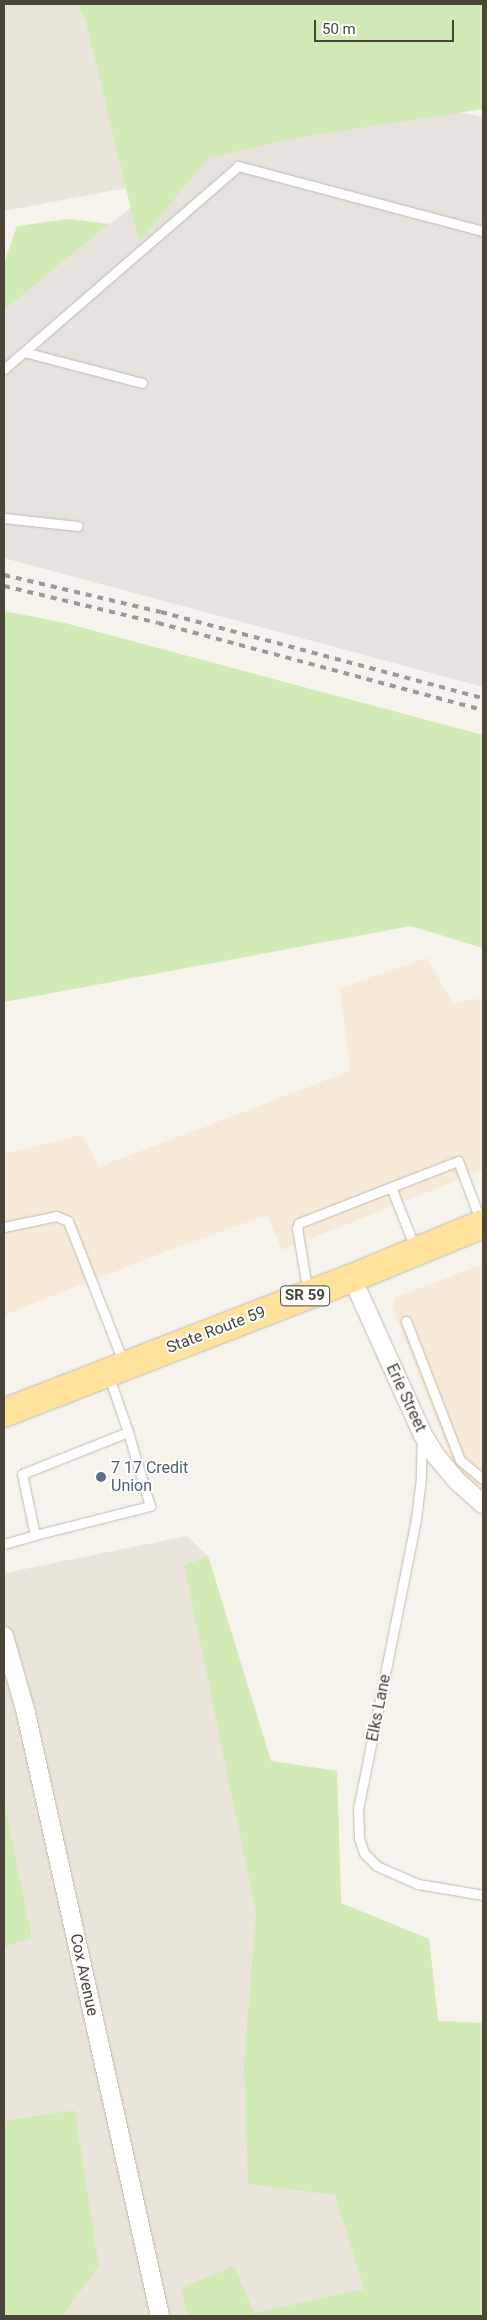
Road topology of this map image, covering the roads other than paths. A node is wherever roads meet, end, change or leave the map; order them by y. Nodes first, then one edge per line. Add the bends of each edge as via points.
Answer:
1 (483, 231) edge
2 (24, 352) junction
3 (4, 369) edge
4 (142, 384) dead end
5 (4, 518) edge
6 (78, 526) dead end
7 (391, 1187) junction
8 (483, 1224) edge
9 (4, 1228) edge
10 (416, 1251) junction
11 (352, 1278) junction
12 (308, 1295) junction
13 (406, 1321) dead end
14 (116, 1368) junction
15 (4, 1413) edge
16 (128, 1432) junction
17 (422, 1435) junction
18 (483, 1480) edge
19 (483, 1504) edge
20 (35, 1535) junction
21 (4, 1544) edge
22 (4, 1636) edge
23 (483, 1895) edge
24 (160, 2316) edge

1 - 2 lane via 238,166
2 - 3 lane
2 - 4 lane
5 - 6 lane
7 - 8 lane via 458,1161
7 - 10 lane
7 - 12 lane via 299,1223 297,1228
8 - 10 main road, State Route 59 / SR 59
9 - 14 lane via 56,1216 68,1221
10 - 11 main road, State Route 59 / SR 59
11 - 12 main road, State Route 59 / SR 59
11 - 17 street, Erie Street
12 - 14 main road, State Route 59 / SR 59
13 - 18 lane via 460,1460
14 - 15 main road, State Route 59 / SR 59
14 - 16 lane
16 - 20 lane via 22,1474
16 - 20 lane via 150,1506
17 - 19 street, Erie Street via 456,1480
17 - 23 lane, Elks Lane via 416,1519 358,1808 359,1838 364,1853 377,1866 418,1884
20 - 21 lane
22 - 24 street, Cox Avenue via 25,1709

